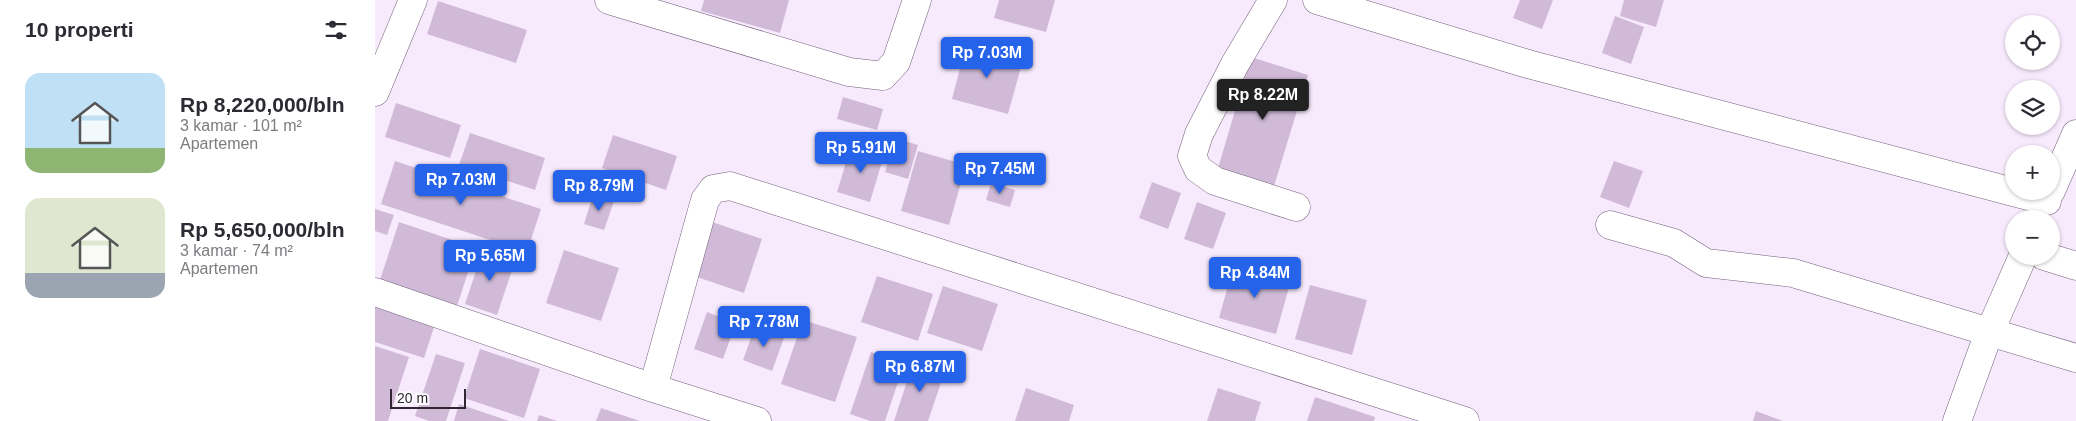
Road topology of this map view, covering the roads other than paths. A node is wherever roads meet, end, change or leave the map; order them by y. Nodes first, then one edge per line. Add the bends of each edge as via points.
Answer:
1 (413, 0) edge
2 (609, 0) edge
3 (917, 0) edge
4 (1273, 0) edge
5 (1317, 0) edge
6 (377, 79) edge
7 (2076, 134) edge
8 (2060, 170) edge
9 (2005, 189) edge
10 (1296, 207) dead end
11 (1610, 225) dead end
12 (2060, 261) edge
13 (2019, 265) edge
14 (2076, 266) edge
15 (375, 292) edge
16 (1989, 333) junction
17 (2076, 358) edge
18 (653, 388) junction
19 (757, 421) edge
20 (1465, 421) edge
21 (1957, 421) edge

1 - 6 main road
2 - 3 main road via 849,72 883,76 896,62
4 - 10 main road via 1235,64 1199,134 1192,156 1198,170 1215,182
5 - 9 main road via 1528,64
7 - 8 main road
11 - 16 main road via 1674,244 1706,262 1793,273
12 - 14 main road
13 - 16 main road
15 - 18 main road
16 - 17 main road
16 - 21 main road
18 - 19 main road
18 - 20 main road via 705,200 713,189 730,186

